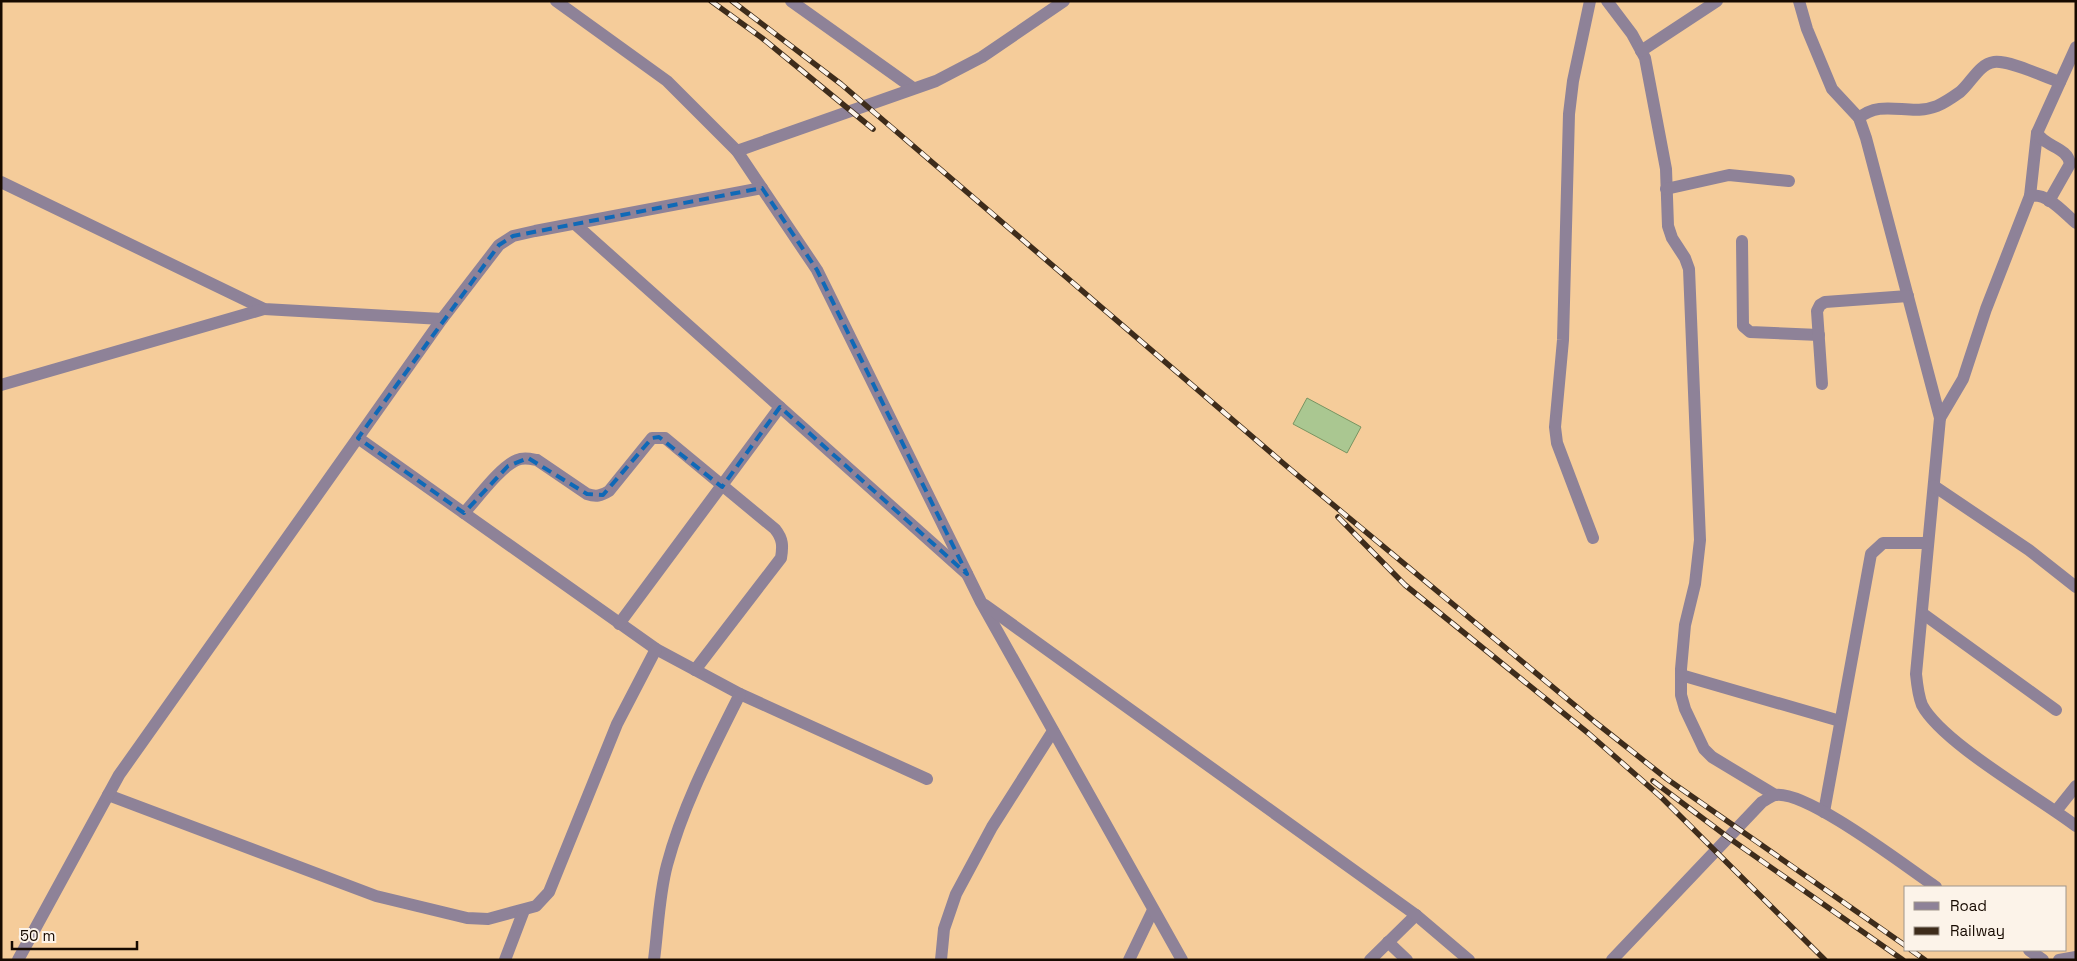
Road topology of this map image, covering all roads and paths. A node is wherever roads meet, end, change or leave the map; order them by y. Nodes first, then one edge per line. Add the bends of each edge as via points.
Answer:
1 (556, 1) edge
2 (790, 1) edge
3 (1064, 1) edge
4 (1590, 1) edge
5 (1607, 1) edge
6 (1717, 1) edge
7 (1799, 1) edge
8 (2076, 47) edge
9 (1641, 51) junction
10 (2060, 82) junction
11 (913, 88) junction
12 (1859, 118) junction
13 (2037, 133) junction
14 (737, 151) junction
15 (1789, 181) dead end
16 (1, 182) edge
17 (762, 188) junction
18 (1666, 189) junction
19 (2030, 196) junction
20 (2049, 201) junction
21 (2076, 223) edge
22 (575, 224) junction
23 (1742, 241) dead end
24 (1908, 296) junction
25 (264, 309) junction
26 (442, 318) junction
27 (1819, 334) junction
28 (1822, 384) dead end
29 (1, 385) edge
30 (780, 407) junction
31 (1940, 418) junction
32 (358, 438) junction
33 (1934, 486) junction
34 (722, 487) junction
35 (464, 513) junction
36 (1594, 538) dead end
37 (1928, 543) junction
38 (967, 574) junction
39 (2076, 587) edge
40 (981, 602) junction
41 (1922, 613) junction
42 (619, 624) junction
43 (656, 649) junction
44 (695, 670) junction
45 (1681, 675) junction
46 (740, 694) junction
47 (2056, 710) dead end
48 (1840, 721) junction
49 (1053, 731) junction
50 (927, 779) dead end
51 (2076, 786) edge
52 (108, 795) junction
53 (1775, 795) junction
54 (2056, 811) junction
55 (1824, 812) junction
56 (2076, 826) edge
57 (1935, 886) edge
58 (524, 910) junction
59 (1154, 910) junction
60 (1416, 915) junction
61 (1388, 942) junction
62 (2030, 951) edge
63 (2076, 957) edge
64 (18, 960) edge
65 (505, 960) edge
66 (654, 960) edge
67 (941, 960) edge
68 (1129, 960) edge
69 (1182, 960) edge
70 (1370, 960) edge
71 (1408, 960) edge
72 (1469, 960) edge
73 (1612, 960) edge
74 (2043, 960) edge
75 (2059, 960) edge

1 - 14 street via 666,81
2 - 11 street
3 - 11 street via 982,57 936,81
4 - 36 street via 1569,114 1563,340 1555,427 1557,443
5 - 9 street
6 - 9 street
7 - 12 street via 1806,29 1832,89
8 - 10 street
9 - 18 street via 1649,75 1665,160
10 - 12 street via 1992,62 1960,92 1938,106 1926,109 1884,107 1868,110
10 - 13 street
11 - 14 street
12 - 24 street
13 - 19 street
13 - 20 street via 2042,141 2069,158 2070,164
14 - 17 street
15 - 18 street via 1729,175
16 - 25 street
17 - 22 street
17 - 38 street via 817,270
18 - 45 street via 1668,226 1689,269 1696,402 1700,540
19 - 20 street
19 - 31 street via 1963,379
20 - 21 street
22 - 26 street via 513,236 499,245
22 - 30 street
23 - 27 street via 1742,326 1750,332
24 - 27 street via 1825,302 1817,310
24 - 31 street
25 - 26 street
25 - 29 street
26 - 32 street
27 - 28 street
30 - 34 street
30 - 38 street
31 - 33 street
32 - 35 street
32 - 52 street
33 - 37 street
33 - 39 street via 2030,550
34 - 35 street via 665,438 659,437 652,438 603,495 587,494 537,460 528,458 508,466
34 - 42 street
34 - 44 street via 775,529 783,547 781,558
35 - 42 street
37 - 41 street
37 - 48 street via 1883,543 1872,554
38 - 40 street
40 - 49 street
40 - 60 street
41 - 47 street
41 - 54 street via 1916,674 1922,704 1931,718 1964,748
42 - 43 street
43 - 44 street
43 - 58 street via 617,724 549,892 536,906
44 - 46 street
45 - 48 street
45 - 53 street via 1685,709 1704,749
46 - 50 street
46 - 66 street via 681,818 666,867
48 - 55 street
49 - 59 street
49 - 67 street via 992,827 956,894 944,929
51 - 54 street
52 - 58 street via 385,898 467,918 488,919
52 - 64 street
53 - 55 street via 1796,798
53 - 73 street via 1762,802
54 - 56 street
55 - 57 street
58 - 65 street
59 - 68 street
59 - 69 street
60 - 61 street
60 - 72 street
61 - 70 street
61 - 71 street
62 - 74 street
63 - 75 street

